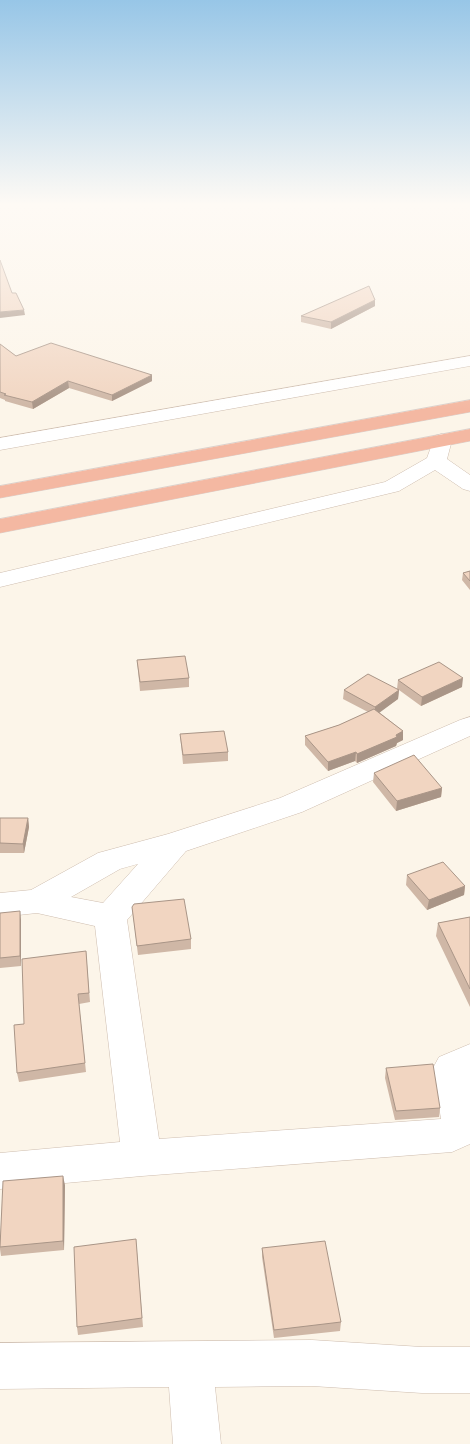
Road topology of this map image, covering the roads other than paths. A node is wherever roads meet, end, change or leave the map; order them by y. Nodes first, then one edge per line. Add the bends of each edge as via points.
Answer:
1 (470, 361) edge
2 (470, 406) edge
3 (470, 435) edge
4 (0, 444) edge
5 (439, 450) junction
6 (470, 484) edge
7 (0, 492) edge
8 (0, 526) edge
9 (0, 580) edge
10 (470, 726) edge
11 (175, 843) junction
12 (37, 902) junction
13 (0, 905) edge
14 (110, 918) junction
15 (470, 1059) edge
16 (142, 1158) junction
17 (0, 1171) edge
18 (190, 1364) junction
19 (0, 1366) edge
20 (470, 1370) edge
21 (197, 1444) edge

1 - 4 street
2 - 7 highway
3 - 5 highway
5 - 6 street
5 - 8 highway
5 - 9 street via 392,486
10 - 11 street via 291,805
11 - 12 street via 109,861
11 - 14 street
12 - 13 street
12 - 14 street
14 - 16 street
15 - 16 street via 452,1068 462,1128 452,1135
16 - 17 street
18 - 19 street
18 - 20 street via 312,1363
18 - 21 street

